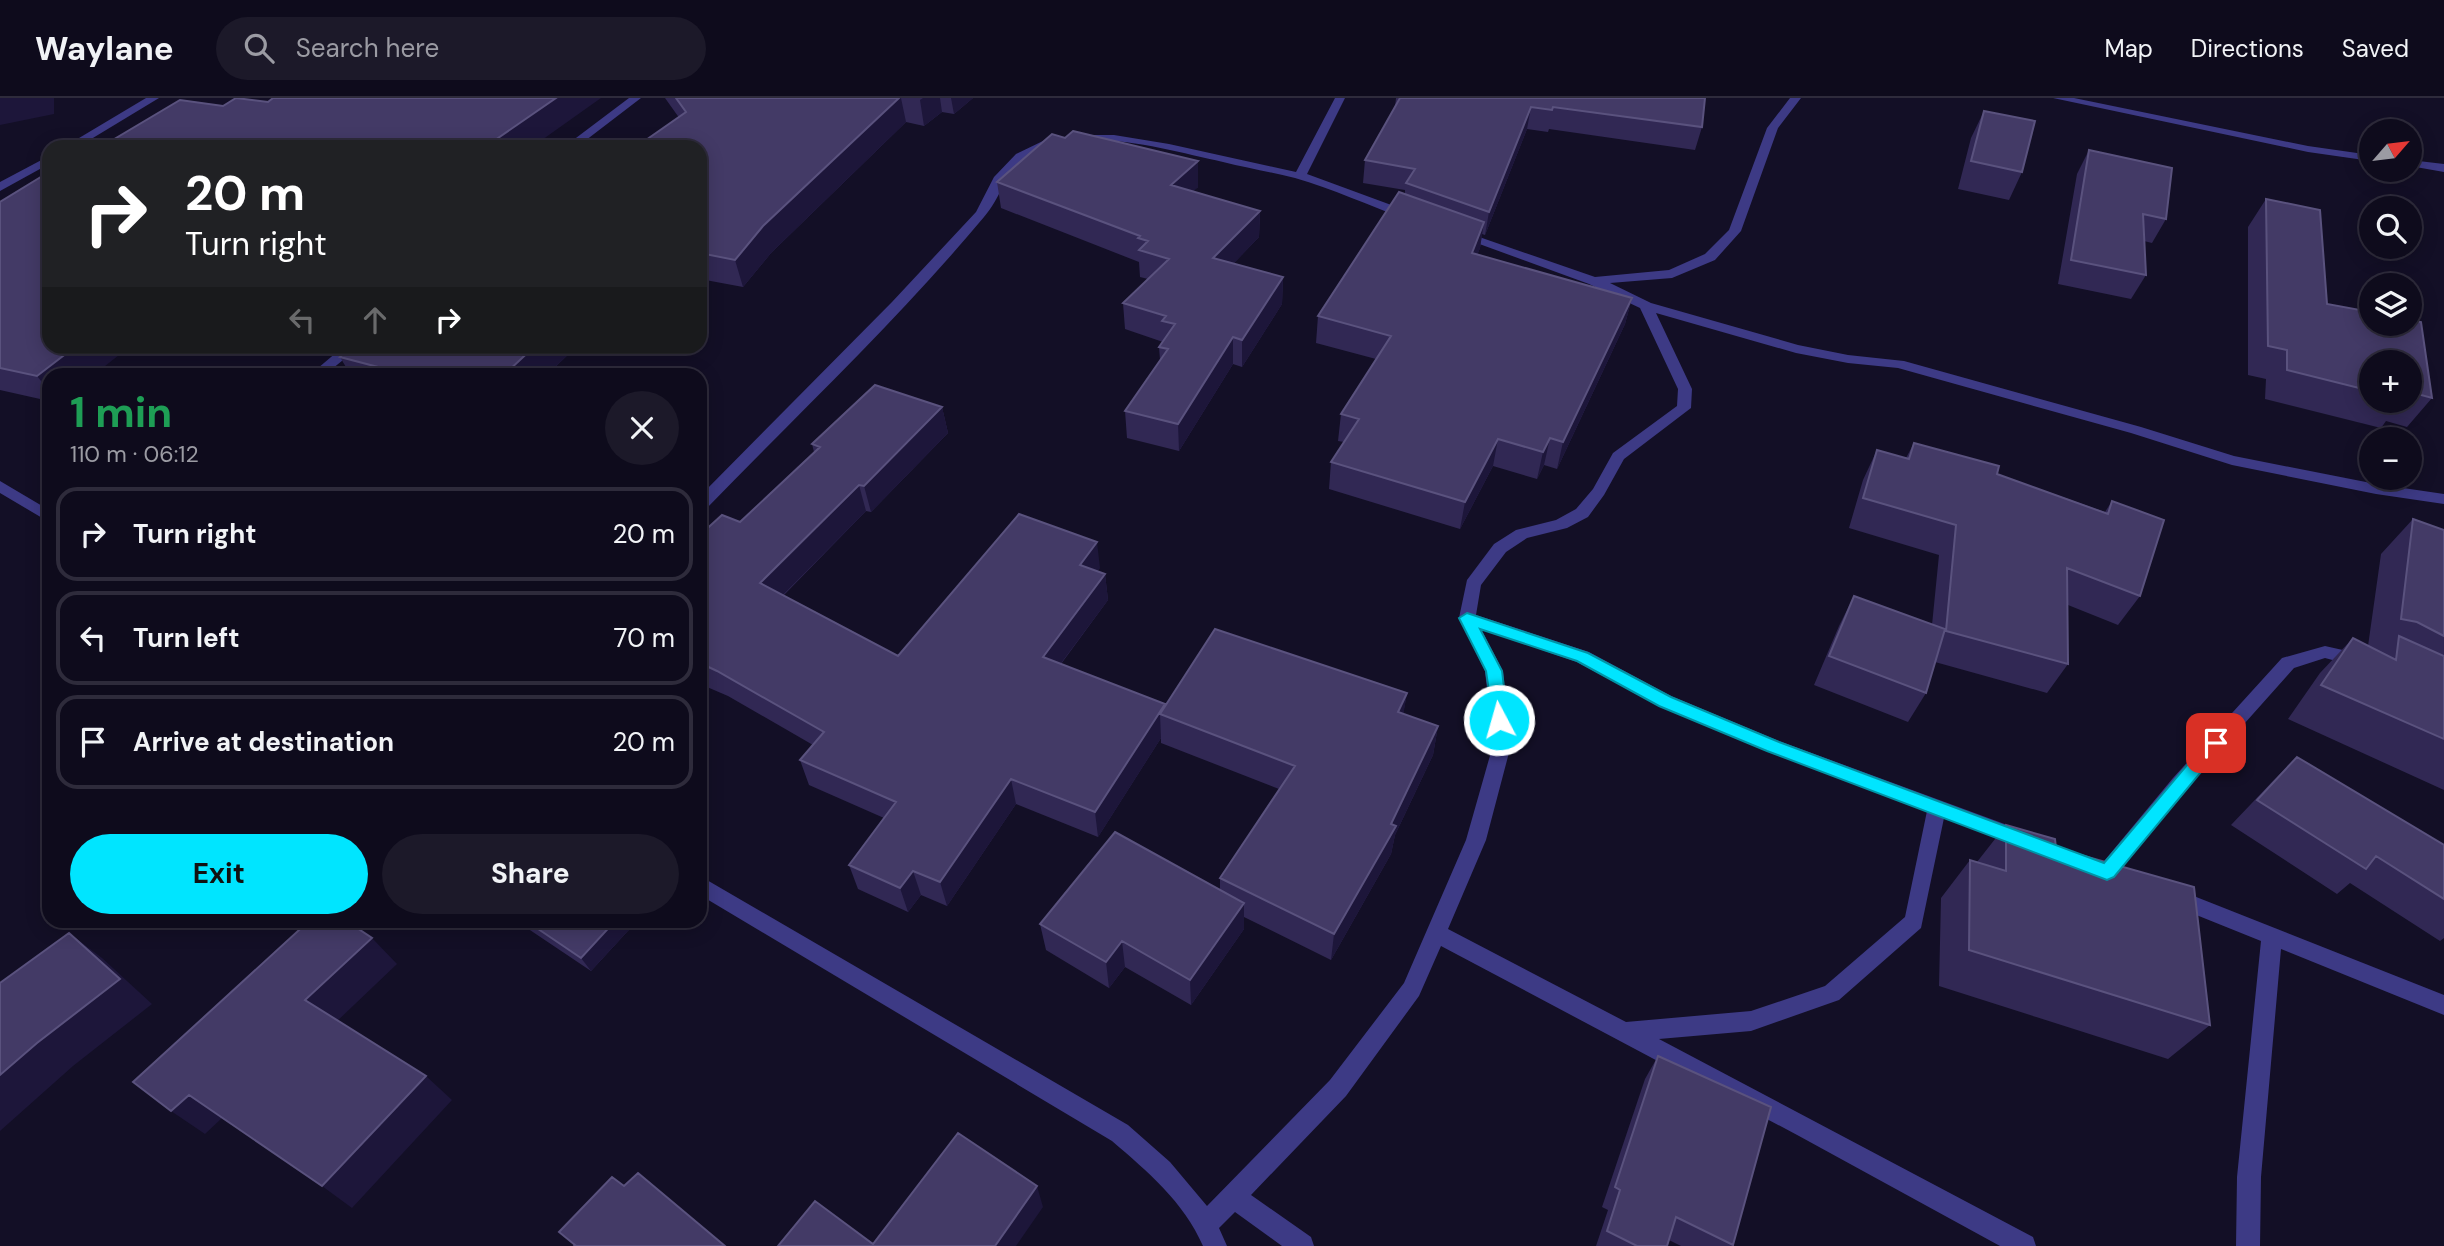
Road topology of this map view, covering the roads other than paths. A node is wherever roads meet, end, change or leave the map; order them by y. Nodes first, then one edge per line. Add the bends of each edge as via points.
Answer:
1 (154, 98) edge
2 (636, 98) edge
3 (1340, 98) edge
4 (1796, 98) edge
5 (2058, 98) edge
6 (82, 140) edge
7 (579, 140) edge
8 (2359, 156) edge
9 (42, 163) edge
10 (2422, 165) edge
11 (2444, 168) edge
12 (1300, 176) junction
13 (0, 187) edge
14 (1594, 281) junction
15 (1646, 306) junction
16 (343, 354) edge
17 (326, 368) edge
18 (0, 486) edge
19 (707, 498) edge
20 (2444, 499) edge
21 (42, 513) edge
22 (1467, 618) junction
23 (2375, 664) edge
24 (1937, 807) junction
25 (2043, 848) edge
26 (2129, 880) edge
27 (707, 889) edge
28 (2162, 893) edge
29 (1435, 933) junction
30 (2272, 936) junction
31 (2444, 1005) edge
32 (1625, 1032) junction
33 (1233, 1196) junction
34 (1207, 1223) junction
35 (1215, 1246) edge
36 (1301, 1246) edge
37 (2024, 1246) edge
38 (2248, 1246) edge

1 - 6 street
2 - 7 street
3 - 12 street
4 - 14 street via 1773,128 1735,231 1710,257 1672,274
5 - 8 street
9 - 13 street
10 - 11 street
12 - 14 street
12 - 19 street via 1114,138 1042,144 1020,156 998,180 981,213 897,305
14 - 15 street
15 - 20 street via 1796,349 1899,364 2232,460
15 - 22 street via 1685,389 1684,408 1618,456 1582,513 1522,534 1500,548 1472,584
16 - 17 street
18 - 21 street
22 - 24 street via 1583,657 1677,706
22 - 29 street via 1494,671 1502,745 1476,840
23 - 26 street via 2325,652 2288,663 2101,870
24 - 25 street
24 - 32 street via 1914,922 1832,993 1751,1021
27 - 34 street via 1120,1133 1165,1172
28 - 30 street
29 - 32 street
29 - 33 street via 1412,989 1338,1088
30 - 31 street
30 - 38 street via 2249,1177
32 - 37 street
33 - 34 street
33 - 36 street
34 - 35 street

